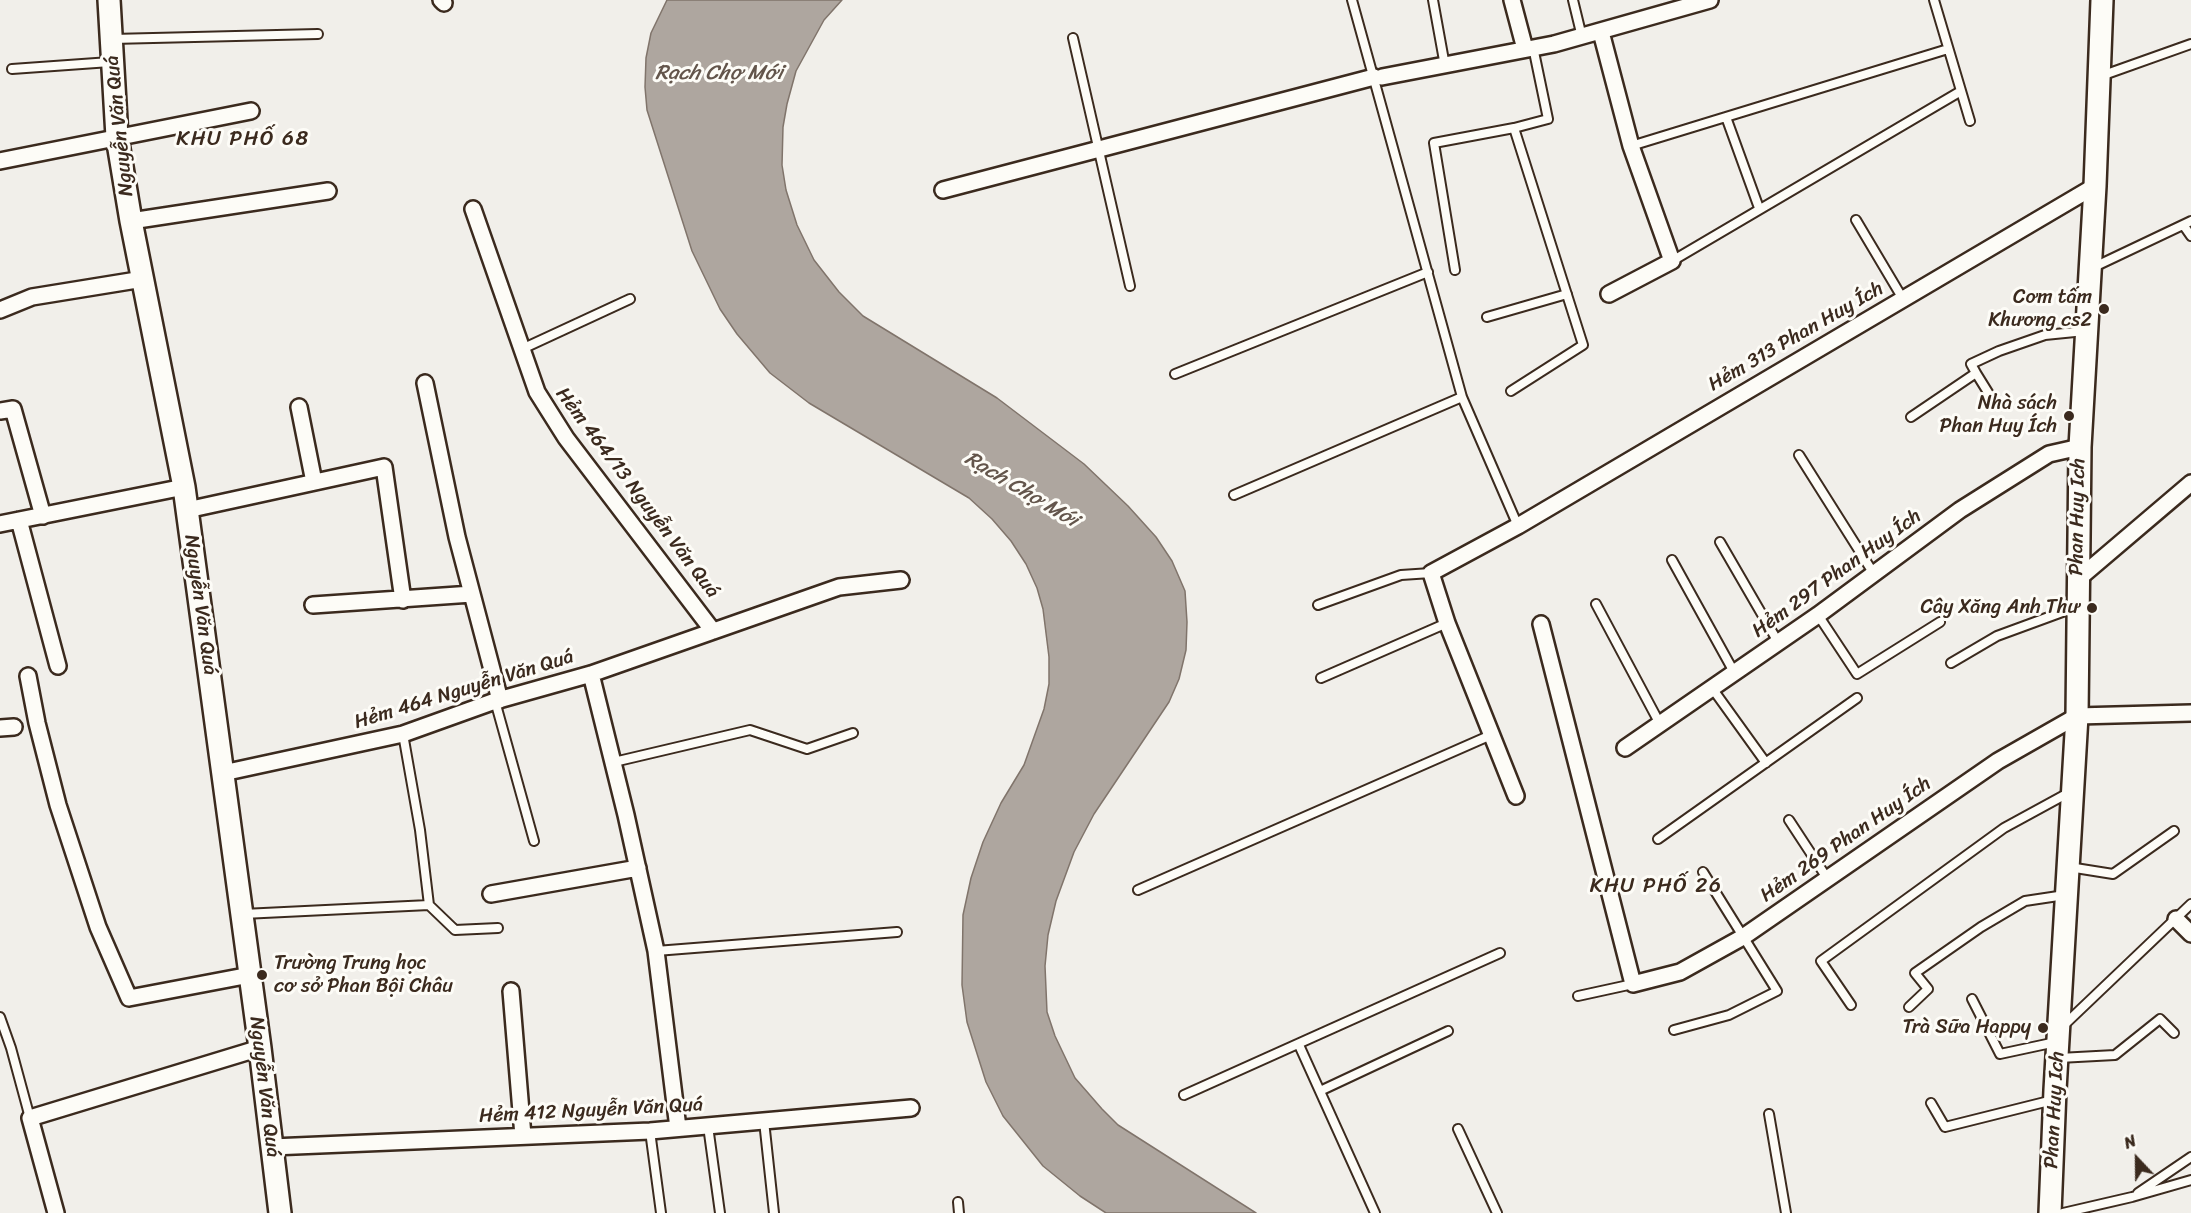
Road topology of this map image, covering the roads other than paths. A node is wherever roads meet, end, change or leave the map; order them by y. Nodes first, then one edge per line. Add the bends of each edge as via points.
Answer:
1 (109, 0) edge
2 (1352, 0) edge
3 (1433, 0) edge
4 (1512, 0) edge
5 (1573, 0) edge
6 (1934, 0) edge
7 (2102, 0) edge
8 (1702, 1) edge
9 (1600, 32) junction
10 (318, 34) dead end
11 (1582, 37) junction
12 (1073, 38) dead end
13 (110, 39) junction
14 (2191, 44) edge
15 (1529, 48) junction
16 (1948, 49) junction
17 (111, 62) junction
18 (1445, 66) junction
19 (12, 69) dead end
20 (1378, 77) junction
21 (2099, 77) junction
22 (1961, 91) junction
23 (251, 111) dead end
24 (1726, 117) junction
25 (1970, 121) dead end
26 (1514, 129) junction
27 (117, 137) junction
28 (1631, 146) junction
29 (1098, 150) junction
30 (0, 161) edge
31 (2095, 186) junction
32 (943, 190) dead end
33 (328, 191) dead end
34 (1759, 208) junction
35 (473, 209) dead end
36 (1856, 220) dead end
37 (131, 221) junction
38 (2187, 224) edge
39 (2191, 236) edge
40 (1672, 261) junction
41 (2090, 269) junction
42 (1455, 270) dead end
43 (1428, 272) junction
44 (143, 279) junction
45 (1130, 286) dead end
46 (1567, 294) junction
47 (1609, 294) dead end
48 (630, 299) dead end
49 (1903, 299) junction
50 (0, 310) edge
51 (1487, 317) dead end
52 (2087, 331) junction
53 (521, 350) junction
54 (1976, 373) junction
55 (1175, 374) dead end
56 (426, 383) dead end
57 (1511, 391) dead end
58 (1989, 394) dead end
59 (1462, 397) junction
60 (298, 407) dead end
61 (0, 411) edge
62 (1911, 417) dead end
63 (2080, 447) junction
64 (1799, 455) dead end
65 (314, 482) junction
66 (2191, 483) edge
67 (184, 487) junction
68 (1234, 495) dead end
69 (187, 510) junction
70 (43, 516) junction
71 (19, 520) junction
72 (0, 524) edge
73 (1518, 526) junction
74 (1720, 542) dead end
75 (1672, 560) dead end
76 (1431, 573) junction
77 (1874, 574) junction
78 (901, 580) dead end
79 (2077, 580) junction
80 (472, 594) junction
81 (403, 600) junction
82 (1596, 604) dead end
83 (313, 605) dead end
84 (1318, 605) dead end
85 (2077, 606) junction
86 (1818, 615) junction
87 (1940, 622) dead end
88 (1447, 623) junction
89 (1541, 624) dead end
90 (713, 630) junction
91 (1778, 642) junction
92 (1951, 663) dead end
93 (58, 666) dead end
94 (1734, 672) junction
95 (591, 674) junction
96 (28, 676) dead end
97 (1321, 678) dead end
98 (1712, 688) junction
99 (1857, 698) dead end
100 (498, 701) junction
101 (2191, 713) edge
102 (2076, 716) junction
103 (1660, 724) junction
104 (853, 733) dead end
105 (403, 734) junction
106 (1491, 735) junction
107 (1625, 748) dead end
108 (614, 762) junction
109 (1766, 763) junction
110 (223, 773) junction
111 (2072, 791) junction
112 (1516, 796) dead end
113 (1788, 820) dead end
114 (2174, 831) dead end
115 (1658, 839) dead end
116 (534, 841) dead end
117 (2068, 867) junction
118 (638, 868) junction
119 (1702, 872) dead end
120 (1827, 878) junction
121 (1138, 890) dead end
122 (492, 894) dead end
123 (2066, 895) junction
124 (2191, 904) edge
125 (429, 905) junction
126 (241, 914) junction
127 (2176, 919) junction
128 (498, 928) dead end
129 (897, 932) dead end
130 (2191, 934) edge
131 (1743, 937) junction
132 (656, 951) junction
133 (1500, 953) dead end
134 (250, 975) junction
135 (1633, 984) junction
136 (511, 991) dead end
137 (1578, 996) dead end
138 (1972, 999) dead end
139 (1851, 1005) dead end
140 (1909, 1007) dead end
141 (0, 1017) edge
142 (1674, 1030) dead end
143 (1448, 1031) dead end
144 (2174, 1033) dead end
145 (2058, 1043) junction
146 (1299, 1045) junction
147 (260, 1048) junction
148 (1320, 1091) junction
149 (1184, 1095) dead end
150 (2055, 1099) junction
151 (1931, 1103) dead end
152 (911, 1108) dead end
153 (1769, 1114) dead end
154 (30, 1118) junction
155 (764, 1121) junction
156 (708, 1126) junction
157 (678, 1128) junction
158 (1458, 1129) dead end
159 (650, 1131) junction
160 (523, 1136) junction
161 (272, 1147) junction
162 (2191, 1157) edge
163 (2191, 1180) edge
164 (2132, 1197) junction
165 (958, 1202) dead end
166 (56, 1213) edge
167 (280, 1213) edge
168 (661, 1213) edge
169 (720, 1213) edge
170 (774, 1213) edge
171 (959, 1213) edge
172 (1375, 1213) edge
173 (1497, 1213) edge
174 (1786, 1213) edge
175 (2050, 1213) edge
176 (2063, 1213) edge

1 - 13 main road, Nguyễn Văn Quá
2 - 20 lane
3 - 18 lane
4 - 15 street
5 - 11 lane
6 - 16 lane
7 - 21 main road, Phan Huy Ich
8 - 9 street
9 - 11 street
9 - 28 street
10 - 13 lane
11 - 15 street
12 - 29 lane
13 - 17 main road, Nguyễn Văn Quá
14 - 21 lane
15 - 18 street
15 - 26 lane via 1548,119
16 - 22 lane
16 - 24 lane
17 - 19 lane
17 - 27 main road, Nguyễn Văn Quá
18 - 20 street
20 - 29 street
20 - 43 lane
21 - 31 main road, Phan Huy Ich
22 - 25 lane
22 - 34 lane
23 - 27 street
24 - 28 lane
24 - 34 lane
26 - 42 lane via 1434,143
26 - 46 lane
27 - 30 street
27 - 37 main road, Nguyễn Văn Quá
28 - 40 street
29 - 32 street
29 - 45 lane
31 - 41 main road, Phan Huy Ich
31 - 49 street, Hẻm 313 Phan Huy Ích
33 - 37 street
34 - 40 lane
35 - 53 street, Hẻm 464/13 Nguyễn Văn Quá
36 - 49 lane
37 - 44 main road, Nguyễn Văn Quá
38 - 39 lane
38 - 41 lane
40 - 47 street
41 - 52 main road, Phan Huy Ich
43 - 55 lane
43 - 59 lane
44 - 50 street via 32,297
44 - 67 main road, Nguyễn Văn Quá
46 - 51 lane
46 - 57 lane via 1583,345
48 - 53 lane
49 - 73 street, Hẻm 313 Phan Huy Ích
52 - 54 lane via 2045,335 1999,351 1971,364
52 - 63 main road, Phan Huy Ich
53 - 90 street, Hẻm 464/13 Nguyễn Văn Quá via 537,392 566,438
54 - 58 lane
54 - 62 lane
56 - 80 street
59 - 68 lane
59 - 73 lane
60 - 65 street
61 - 70 street via 13,409
63 - 77 street, Hẻm 297 Phan Huy Ích via 2049,454 1960,510
63 - 79 main road, Phan Huy Ich
64 - 77 lane
65 - 69 street
65 - 81 street via 384,467
66 - 79 street
67 - 69 main road, Nguyễn Văn Quá
67 - 70 street
69 - 110 main road, Nguyễn Văn Quá
70 - 71 street
71 - 72 street
71 - 93 street
73 - 76 street, Hẻm 313 Phan Huy Ích
74 - 91 lane
75 - 94 lane
76 - 84 lane via 1401,575
76 - 88 street
77 - 86 street, Hẻm 297 Phan Huy Ích
78 - 90 street, Hẻm 464 Nguyễn Văn Quá via 839,587
79 - 85 main road, Phan Huy Ich
80 - 81 street
80 - 100 street
81 - 83 street
82 - 103 lane
85 - 92 lane via 1997,636
85 - 102 main road, Phan Huy Ich
86 - 87 lane via 1857,674
86 - 91 street, Hẻm 297 Phan Huy Ích
88 - 97 lane
88 - 106 street
89 - 135 street
90 - 95 street, Hẻm 464 Nguyễn Văn Quá
91 - 94 street, Hẻm 297 Phan Huy Ích
94 - 98 street, Hẻm 297 Phan Huy Ích
95 - 100 street, Hẻm 464 Nguyễn Văn Quá
95 - 108 street
96 - 134 street via 58,805 98,927 129,998
98 - 103 street, Hẻm 297 Phan Huy Ích
98 - 109 lane
99 - 109 lane
100 - 105 street, Hẻm 464 Nguyễn Văn Quá
100 - 116 lane
101 - 102 street
102 - 111 main road, Phan Huy Ich
102 - 120 street, Hẻm 269 Phan Huy Ích via 1998,761
103 - 107 street, Hẻm 297 Phan Huy Ích
104 - 108 lane via 807,749 750,730
105 - 110 street, Hẻm 464 Nguyễn Văn Quá
105 - 125 lane
106 - 112 street
106 - 121 lane
108 - 118 street
109 - 115 lane
110 - 126 main road, Nguyễn Văn Quá
111 - 117 main road, Phan Huy Ich
111 - 139 lane via 2004,828 1821,961
113 - 120 lane
114 - 117 lane via 2113,874
117 - 123 main road, Phan Huy Ich
118 - 122 street
118 - 132 street
119 - 131 lane
120 - 131 street, Hẻm 269 Phan Huy Ích
123 - 140 lane via 2025,901 1915,973 1928,989
123 - 145 main road, Phan Huy Ich
124 - 127 lane
125 - 126 lane
125 - 128 lane via 455,930
126 - 134 main road, Nguyễn Văn Quá
127 - 130 street
127 - 145 lane
129 - 132 lane
131 - 135 street, Hẻm 269 Phan Huy Ích via 1680,972
131 - 142 lane via 1777,991 1729,1015
132 - 157 street
133 - 146 lane
134 - 147 main road, Nguyễn Văn Quá
135 - 137 lane, Hẻm 269 Phan Huy Ích
136 - 160 street
138 - 145 lane via 2000,1054
141 - 154 lane
143 - 148 lane
144 - 145 lane via 2160,1019 2115,1055
145 - 150 main road, Phan Huy Ich
146 - 148 lane
146 - 149 lane
147 - 154 street
147 - 161 main road, Nguyễn Văn Quá
148 - 172 lane
150 - 151 lane via 1945,1127
150 - 175 main road, Phan Huy Ich
152 - 155 street, Hẻm 412 Nguyễn Văn Quá
153 - 174 lane
154 - 166 street
155 - 156 street, Hẻm 412 Nguyễn Văn Quá
155 - 170 lane
156 - 157 street, Hẻm 412 Nguyễn Văn Quá
156 - 169 lane
157 - 159 street, Hẻm 412 Nguyễn Văn Quá
158 - 173 lane
159 - 160 street, Hẻm 412 Nguyễn Văn Quá
159 - 168 lane
160 - 161 street, Hẻm 412 Nguyễn Văn Quá
161 - 167 main road, Nguyễn Văn Quá
162 - 164 lane
163 - 164 lane
164 - 176 lane
165 - 171 lane

